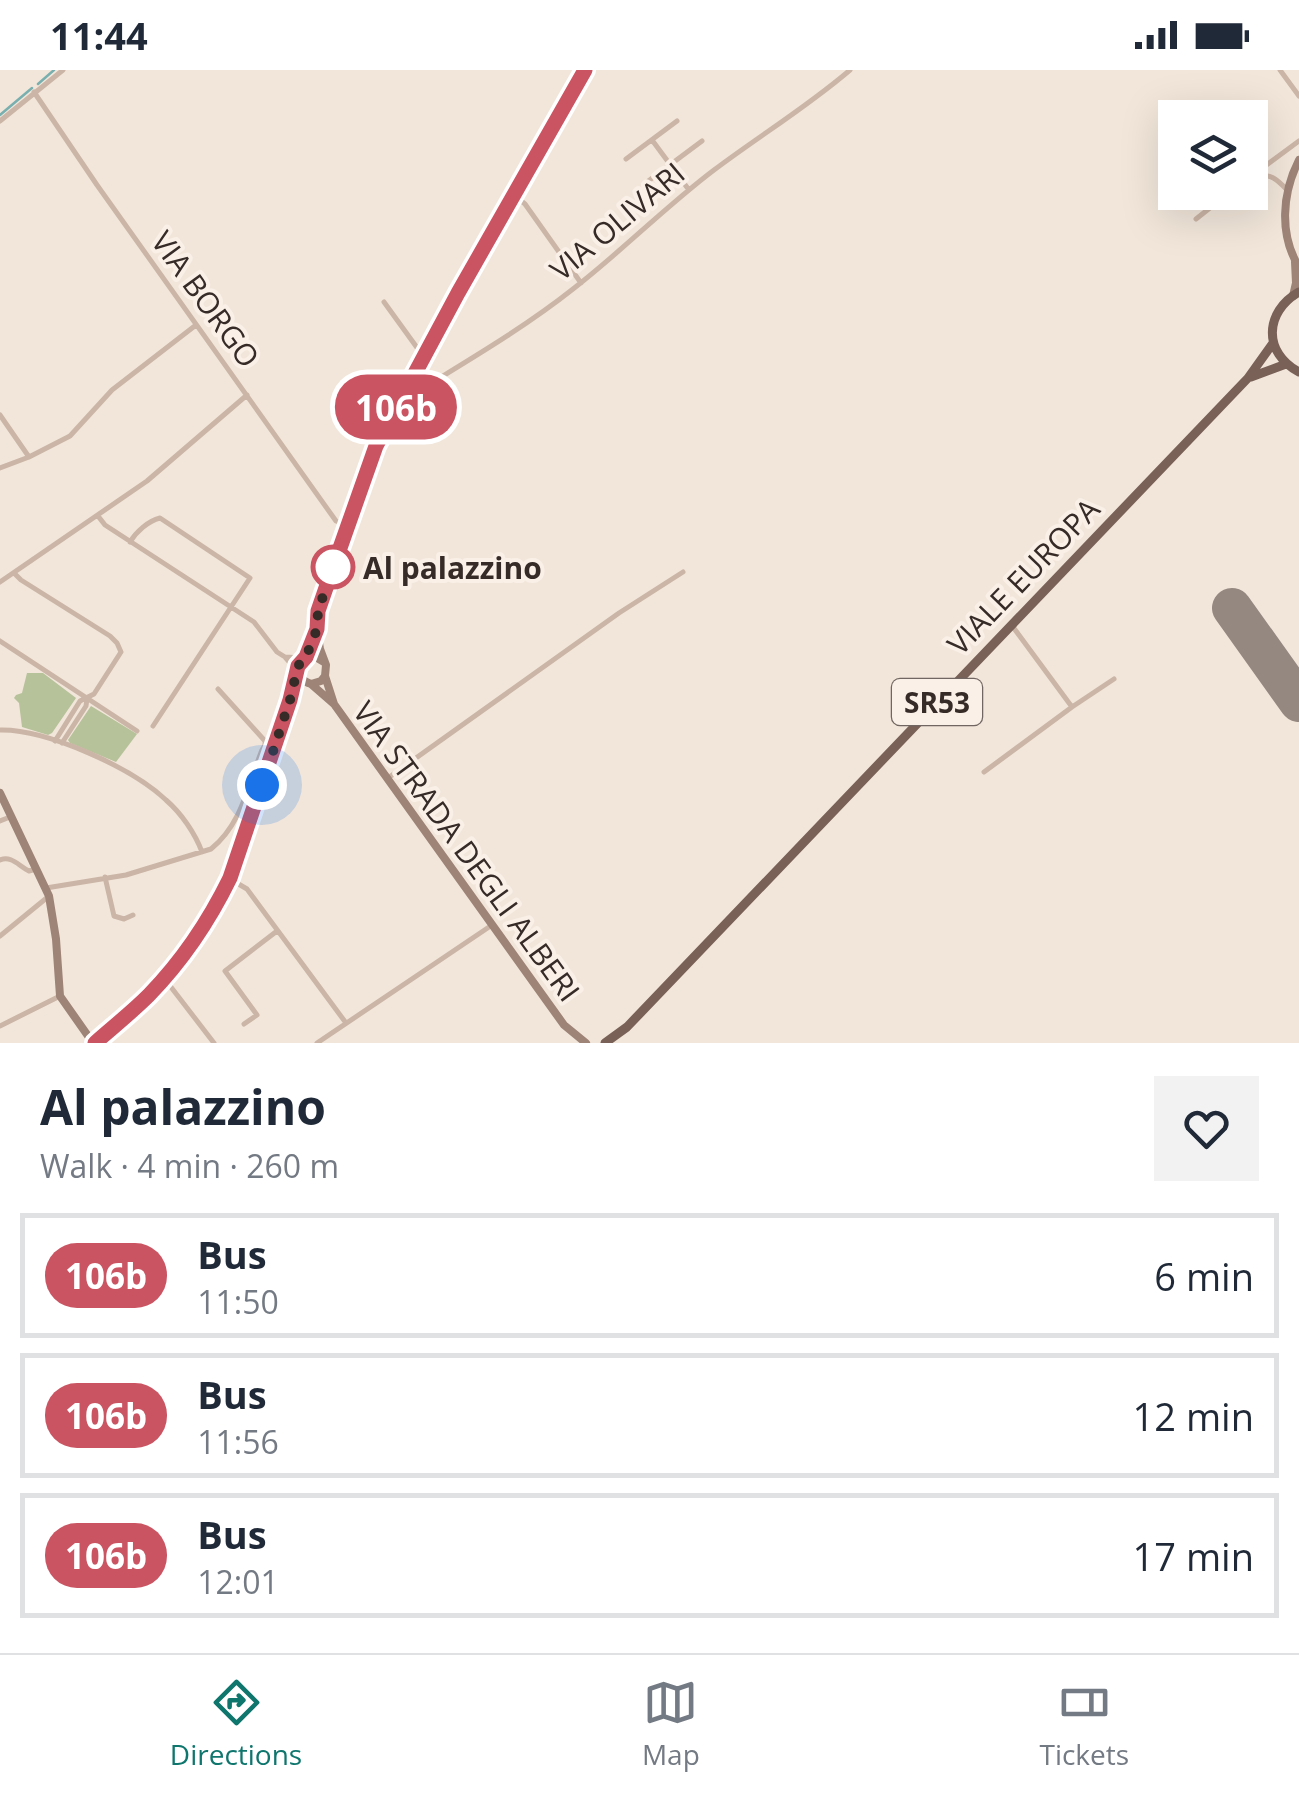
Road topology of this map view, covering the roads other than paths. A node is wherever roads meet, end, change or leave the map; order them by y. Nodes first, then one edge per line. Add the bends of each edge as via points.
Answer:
1 (63, 70) edge
2 (586, 70) edge
3 (850, 70) edge
4 (1280, 70) edge
5 (34, 92) junction
6 (1299, 96) edge
7 (0, 120) edge
8 (677, 120) dead end
9 (652, 140) junction
10 (702, 141) dead end
11 (1299, 141) edge
12 (626, 159) dead end
13 (1299, 160) edge
14 (1268, 164) edge
15 (670, 165) junction
16 (1268, 174) edge
17 (647, 182) dead end
18 (689, 190) junction
19 (1287, 190) junction
20 (514, 194) junction
21 (1207, 210) edge
22 (1196, 219) dead end
23 (1297, 265) edge
24 (581, 282) junction
25 (1296, 294) edge
26 (384, 302) dead end
27 (196, 325) junction
28 (1274, 343) junction
29 (424, 354) junction
30 (1286, 364) junction
31 (1299, 372) edge
32 (1248, 378) junction
33 (406, 388) junction
34 (247, 396) junction
35 (0, 415) edge
36 (29, 457) junction
37 (0, 468) edge
38 (98, 516) junction
39 (347, 525) junction
40 (130, 542) junction
41 (683, 572) dead end
42 (14, 573) junction
43 (0, 582) edge
44 (231, 607) junction
45 (1011, 624) junction
46 (317, 629) junction
47 (0, 641) edge
48 (285, 657) junction
49 (305, 658) junction
50 (324, 662) junction
51 (298, 673) junction
52 (326, 676) junction
53 (1114, 679) dead end
54 (309, 684) junction
55 (218, 689) dead end
56 (87, 699) junction
57 (290, 700) junction
58 (334, 704) junction
59 (1072, 708) junction
60 (153, 726) dead end
61 (0, 730) edge
62 (137, 731) dead end
63 (59, 742) junction
64 (270, 746) junction
65 (984, 772) dead end
66 (388, 778) junction
67 (0, 793) edge
68 (241, 808) junction
69 (252, 812) junction
70 (10, 817) junction
71 (0, 821) edge
72 (203, 852) junction
73 (0, 860) edge
74 (36, 868) junction
75 (104, 878) junction
76 (230, 878) junction
77 (48, 892) junction
78 (133, 915) dead end
79 (492, 925) junction
80 (277, 931) junction
81 (0, 936) edge
82 (164, 978) junction
83 (60, 996) junction
84 (1, 1023) edge
85 (346, 1023) junction
86 (244, 1024) dead end
87 (564, 1025) junction
88 (627, 1027) junction
89 (94, 1043) edge
90 (214, 1043) edge
91 (316, 1043) edge
92 (571, 1043) edge
93 (586, 1043) edge
94 (604, 1043) edge
95 (619, 1043) edge

1 - 5 street
2 - 20 main road
3 - 18 street, VIA OLIVARI
4 - 6 street
5 - 7 street
5 - 27 street, VIA BORGO
8 - 9 street
9 - 12 street
9 - 15 street
10 - 15 street
11 - 14 street
13 - 19 main road
15 - 17 street
15 - 18 street
16 - 19 street
18 - 24 street, VIA OLIVARI
19 - 23 main road via 1286,227
20 - 24 street
20 - 29 main road
21 - 22 street
23 - 25 main road
24 - 33 street, VIA OLIVARI via 420,390
25 - 28 main road, SR53 via 1275,316
26 - 29 street
27 - 34 street, VIA BORGO
27 - 36 street via 112,390 70,436
28 - 30 main road
28 - 32 main road, VIALE EUROPA / SR53
29 - 33 main road
30 - 31 main road
30 - 32 main road, VIALE EUROPA / SR53
32 - 45 main road, VIALE EUROPA / SR53
33 - 39 main road
34 - 38 street
34 - 39 street, VIA BORGO via 336,521
35 - 36 street
36 - 37 street
38 - 40 street
38 - 42 street
39 - 46 main road
40 - 44 street
40 - 44 street via 156,519 166,521 250,578
41 - 66 street
42 - 43 street
42 - 56 street via 120,648
44 - 48 street
44 - 60 street
45 - 59 street
45 - 88 main road, VIALE EUROPA / SR53
46 - 49 main road
46 - 50 main road
47 - 56 street
48 - 49 street
48 - 51 street
49 - 50 main road
49 - 51 main road
50 - 52 main road
51 - 54 main road
51 - 57 main road
52 - 54 main road
52 - 58 main road, VIA STRADA DEGLI ALBERI
53 - 59 street
54 - 57 main road
54 - 58 main road, VIA STRADA DEGLI ALBERI
55 - 64 street
56 - 62 street
56 - 63 street
57 - 64 main road
58 - 66 main road, VIA STRADA DEGLI ALBERI
59 - 65 street
61 - 63 street
63 - 72 street via 153,789
64 - 68 street
64 - 69 main road
66 - 79 main road, VIA STRADA DEGLI ALBERI
67 - 70 main road
68 - 69 street
68 - 72 street via 222,840
69 - 76 main road
70 - 71 street
70 - 74 main road
72 - 75 street
73 - 74 street
74 - 77 main road
75 - 77 street
75 - 78 street via 114,916
76 - 80 street
76 - 82 main road via 201,932
77 - 81 street
77 - 83 main road
79 - 85 street
79 - 87 main road, VIA STRADA DEGLI ALBERI
80 - 85 street
80 - 86 street via 224,971 256,1015
82 - 89 main road
82 - 90 street
83 - 84 street
83 - 89 main road
85 - 91 street
87 - 92 main road, VIA STRADA DEGLI ALBERI
87 - 93 main road, VIA STRADA DEGLI ALBERI
88 - 94 main road, VIALE EUROPA / SR53
88 - 95 main road, VIALE EUROPA / SR53

